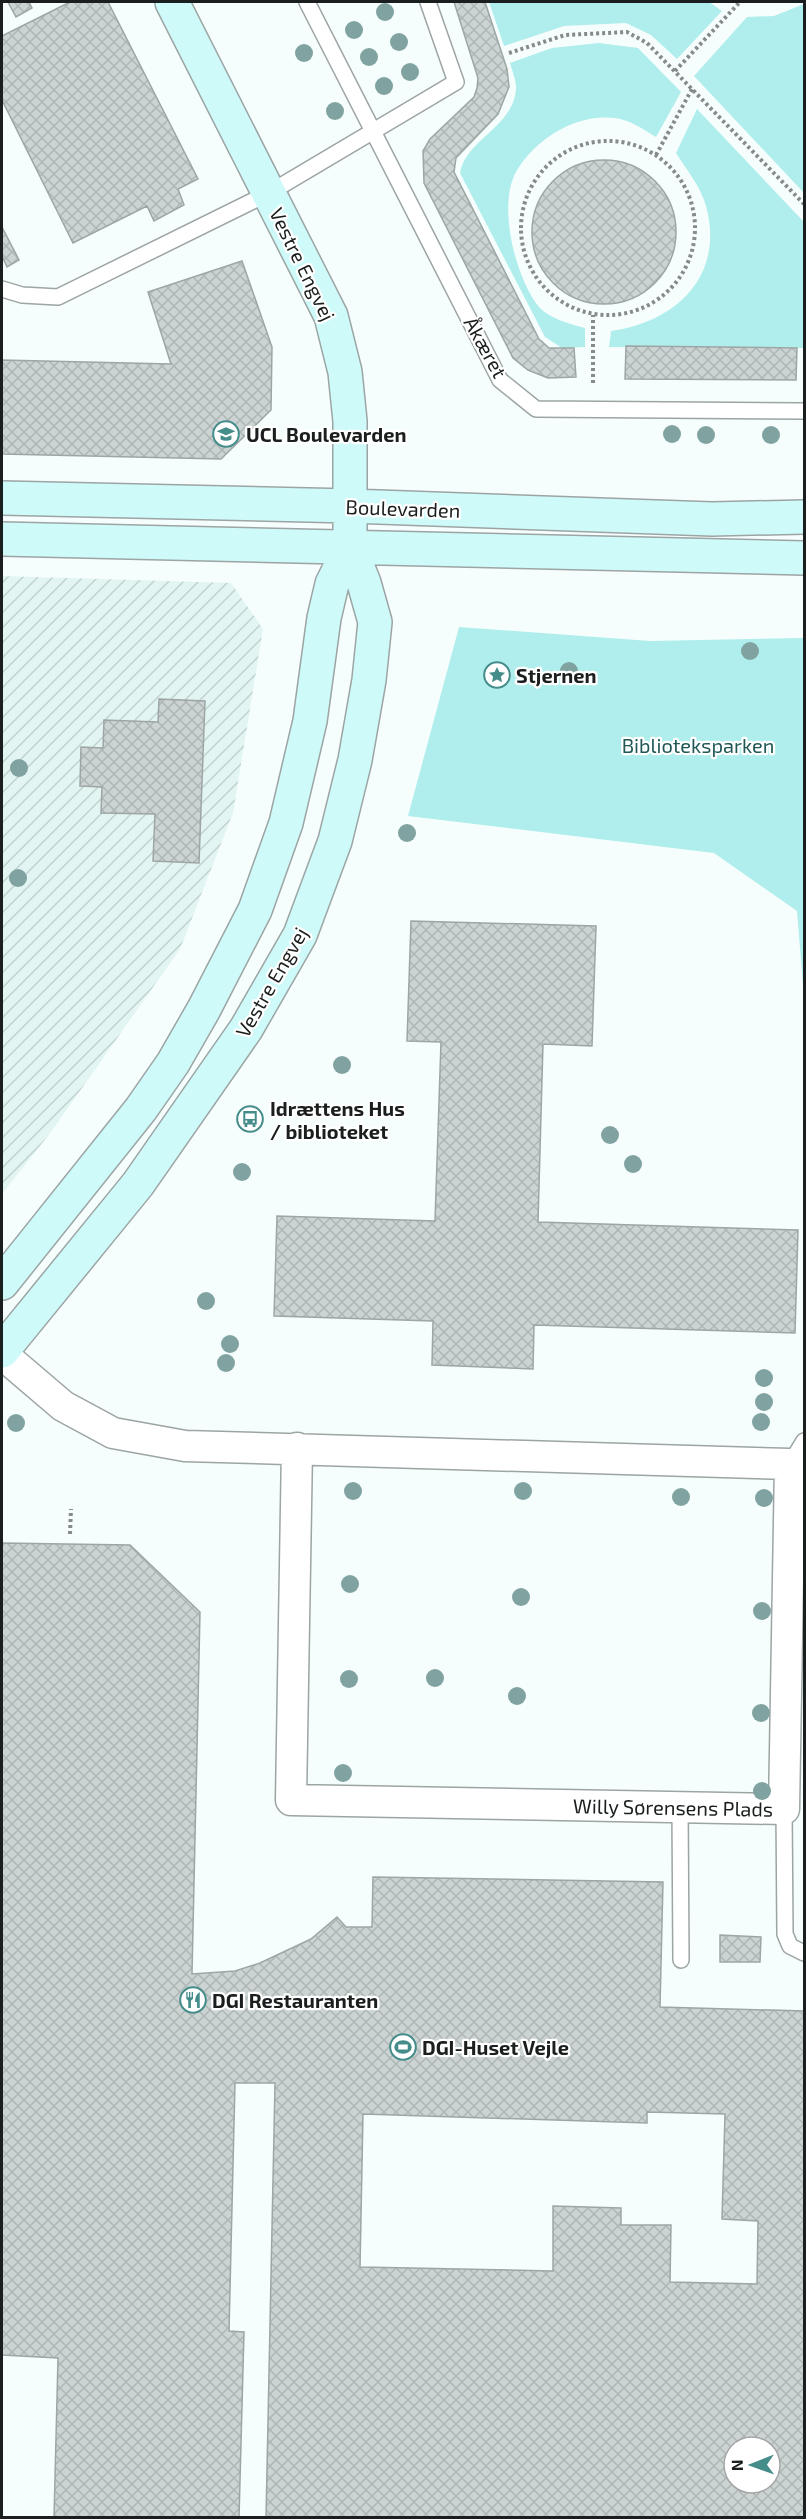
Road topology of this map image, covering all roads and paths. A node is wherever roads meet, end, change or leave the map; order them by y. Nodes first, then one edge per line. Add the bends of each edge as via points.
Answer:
1 (172, 2) edge
2 (307, 2) edge
3 (428, 2) edge
4 (740, 2) edge
5 (509, 54) dead end
6 (675, 71) junction
7 (692, 89) junction
8 (374, 133) junction
9 (656, 155) junction
10 (269, 193) junction
11 (804, 204) edge
12 (2, 289) edge
13 (593, 315) junction
14 (593, 410) junction
15 (804, 411) edge
16 (2, 498) edge
17 (351, 506) junction
18 (804, 517) edge
19 (2, 539) edge
20 (350, 548) junction
21 (804, 558) edge
22 (2, 1283) edge
23 (2, 1352) edge
24 (297, 1448) junction
25 (797, 1453) edge
26 (71, 1509) dead end
27 (70, 1534) dead end
28 (680, 1807) junction
29 (784, 1809) junction
30 (804, 1953) edge
31 (681, 1960) dead end

1 - 10 street, Vestre Engvej
2 - 8 lane, Åkæret
3 - 8 lane via 456,82
4 - 6 path
5 - 6 path via 565,34 627,32 647,43
6 - 7 path
7 - 9 path
7 - 11 path
8 - 10 lane
8 - 14 lane, Åkæret via 501,380 536,409
9 - 13 path via 678,176 692,202 696,232 690,261 674,286 651,305 622,315
9 - 13 path via 630,143 598,141 569,150 544,169 527,195 520,226 525,256 540,284 563,304
10 - 12 lane via 58,297 22,296
10 - 17 street, Vestre Engvej via 331,316 346,381
13 - 14 path
14 - 15 lane, Åkæret
16 - 17 street, Boulevarden
17 - 18 street, Boulevarden via 712,519
17 - 20 street, Vestre Engvej
19 - 20 street, Boulevarden
20 - 21 street, Boulevarden
20 - 22 street, Vestre Engvej via 332,584 310,721 286,823 255,910 173,1063
20 - 23 street, Vestre Engvej via 375,622 369,680 335,842 300,935 246,1029 138,1184
23 - 24 street, Willy Sørensens Plads via 63,1406 112,1433 185,1446
24 - 25 street, Willy Sørensens Plads
24 - 28 street, Willy Sørensens Plads via 291,1800
25 - 29 street, Willy Sørensens Plads
26 - 27 path
28 - 29 street, Willy Sørensens Plads
28 - 31 lane
29 - 30 lane via 785,1934 790,1946

